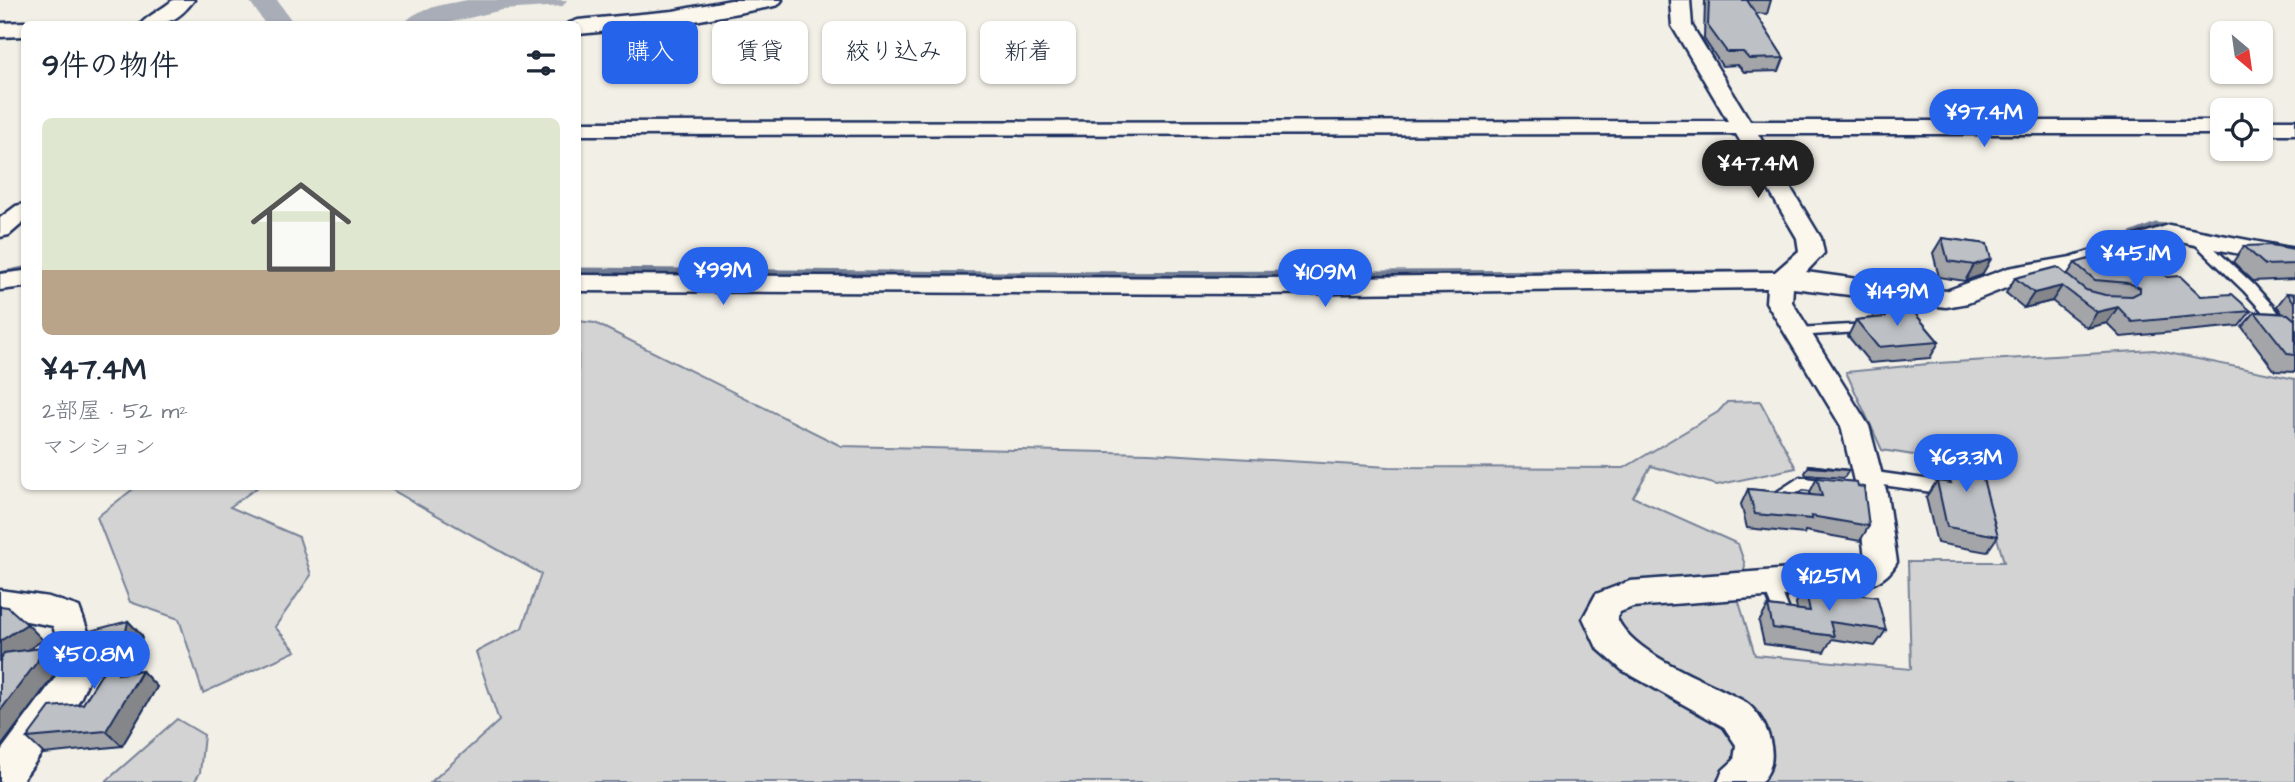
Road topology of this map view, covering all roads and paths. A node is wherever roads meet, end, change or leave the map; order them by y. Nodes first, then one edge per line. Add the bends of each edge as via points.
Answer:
1 (184, 0) edge
2 (770, 0) edge
3 (1680, 0) edge
4 (155, 21) edge
5 (581, 27) edge
6 (21, 29) edge
7 (0, 30) edge
8 (2210, 127) edge
9 (2273, 127) edge
10 (2295, 127) edge
11 (581, 129) edge
12 (1745, 129) junction
13 (21, 213) edge
14 (0, 230) edge
15 (2195, 237) junction
16 (2295, 257) edge
17 (1788, 276) junction
18 (21, 279) edge
19 (0, 282) edge
20 (581, 283) edge
21 (1868, 328) edge
22 (1797, 332) junction
23 (2295, 339) edge
24 (1862, 486) junction
25 (1932, 486) dead end
26 (1782, 496) edge
27 (1771, 585) junction
28 (0, 603) edge
29 (1783, 615) edge
30 (0, 782) edge
31 (1736, 782) edge

1 - 4 street
2 - 5 street via 673,19
3 - 12 street via 1682,26
6 - 7 street
8 - 12 street
9 - 10 street
11 - 12 street
12 - 17 street via 1809,238 1812,253
13 - 14 street
15 - 16 street
15 - 17 street via 2169,232 2050,273 2017,274 1946,299
15 - 23 lane
17 - 20 street via 1271,286
17 - 22 street via 1779,302
18 - 19 street
21 - 22 lane
22 - 24 street via 1855,426
24 - 25 lane
24 - 26 lane via 1800,483
24 - 27 street via 1881,562 1869,573 1846,578
27 - 29 lane
27 - 31 street via 1630,594 1608,603 1601,618 1609,638 1634,660 1737,716 1754,743 1752,767
28 - 30 street via 67,617 78,666 68,688

